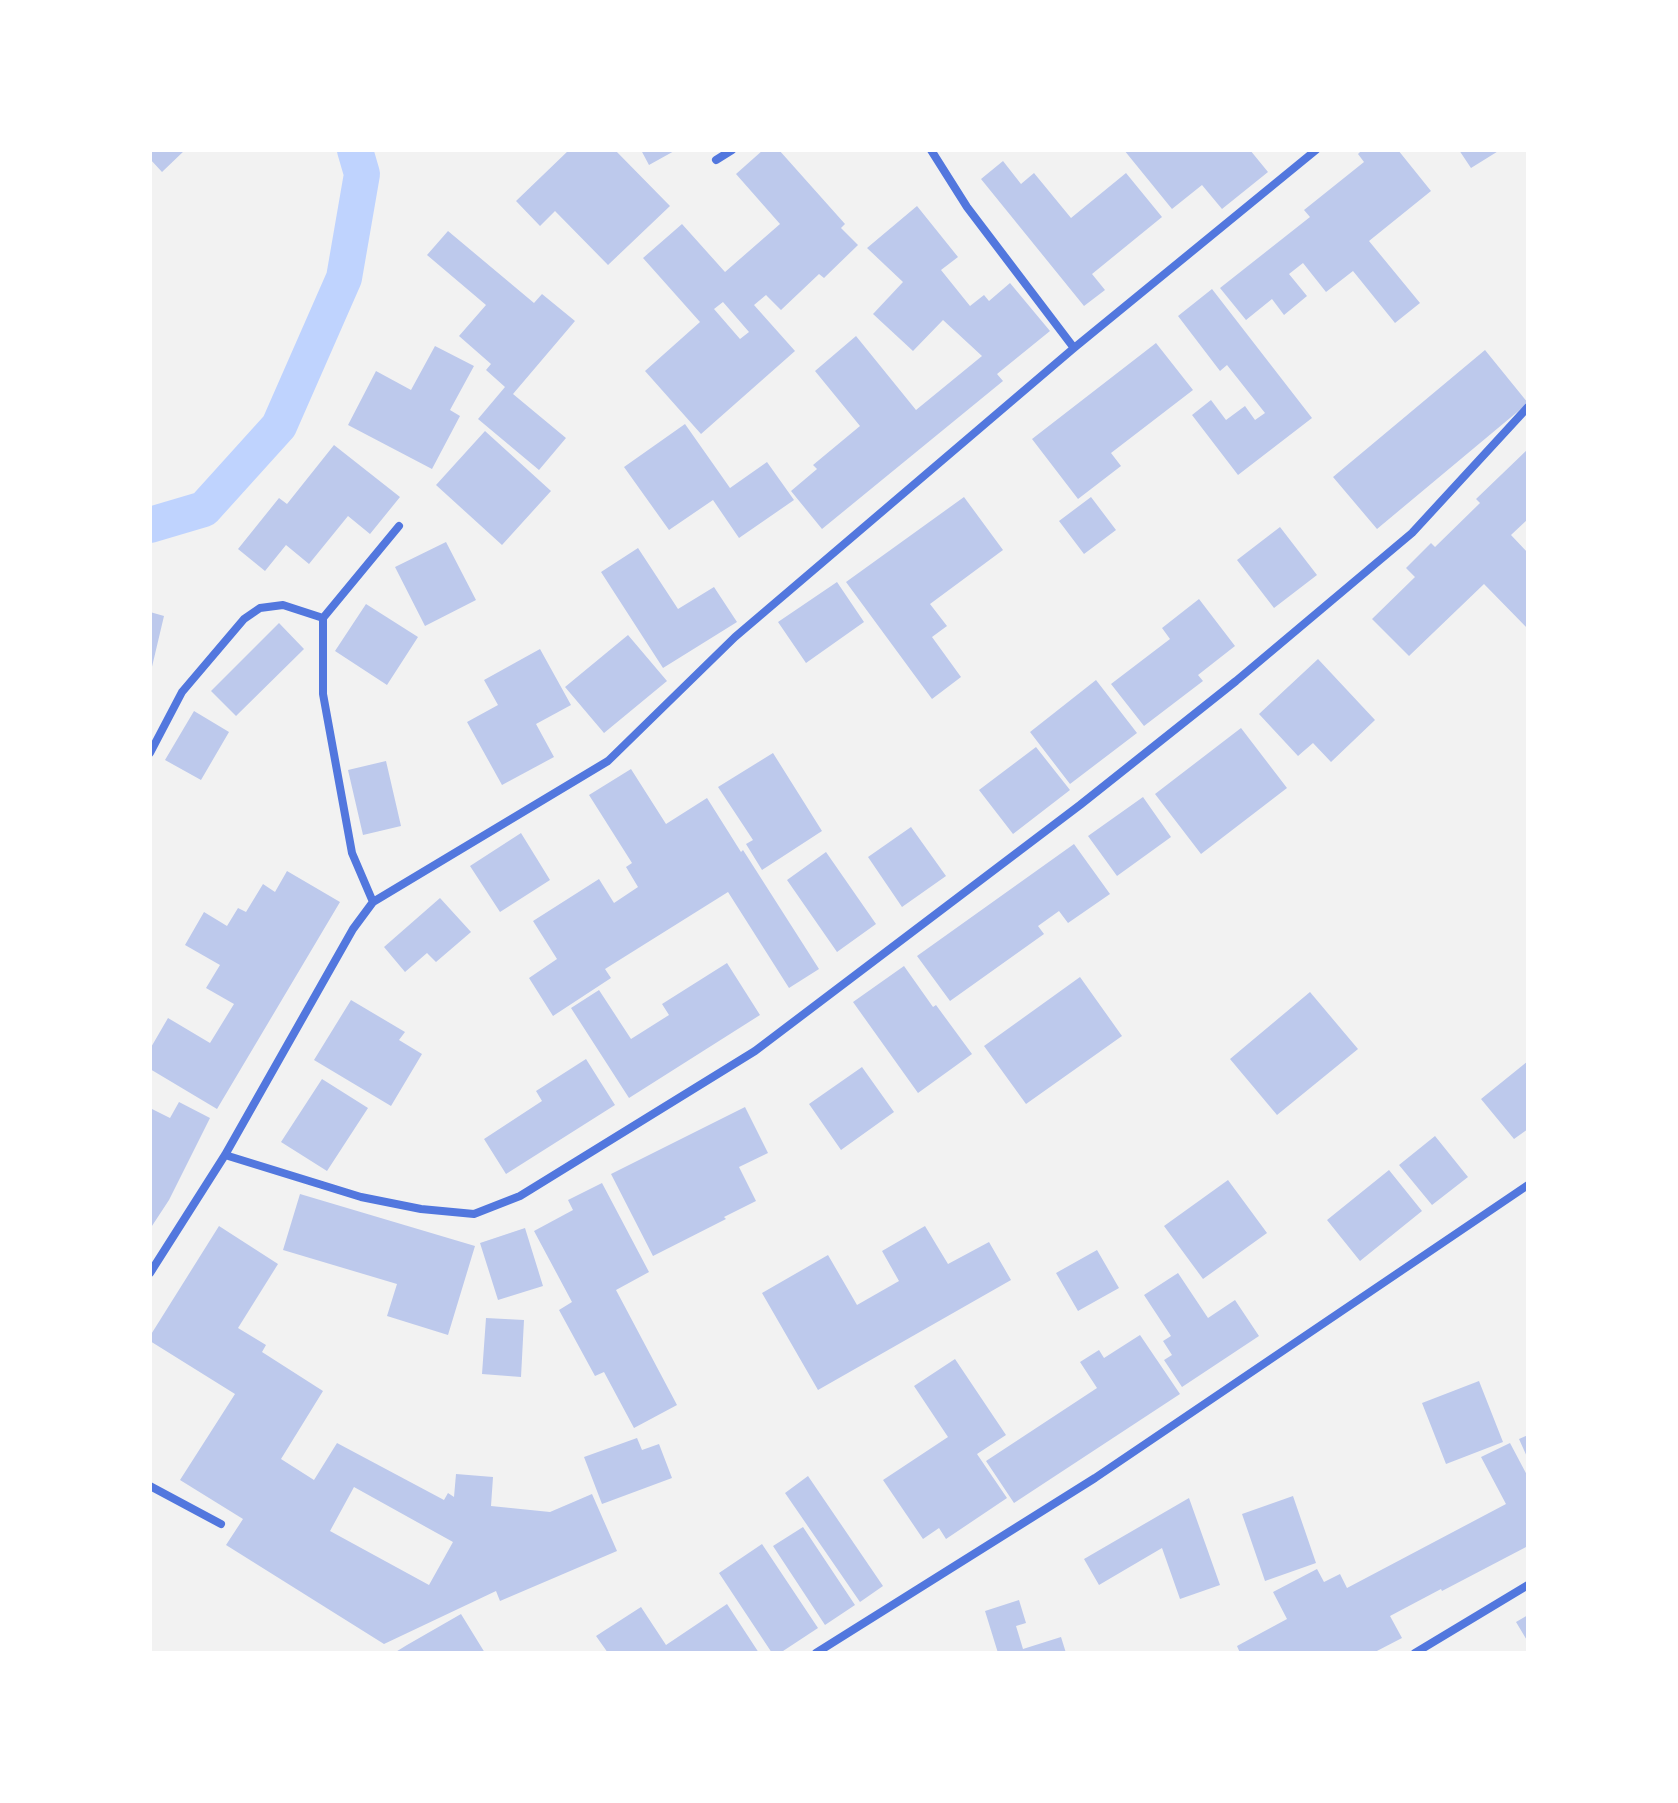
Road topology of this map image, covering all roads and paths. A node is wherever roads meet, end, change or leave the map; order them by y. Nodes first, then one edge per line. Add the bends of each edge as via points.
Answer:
1 (732, 150) edge
2 (931, 150) edge
3 (1316, 150) edge
4 (716, 160) dead end
5 (1074, 348) junction
6 (1528, 407) edge
7 (399, 526) dead end
8 (323, 618) junction
9 (150, 753) edge
10 (373, 902) junction
11 (225, 1155) junction
12 (1528, 1185) edge
13 (150, 1273) edge
14 (150, 1486) edge
15 (221, 1524) dead end
16 (1528, 1585) edge
17 (816, 1653) edge
18 (1415, 1653) edge

1 - 4 street
2 - 5 street via 967,207
3 - 5 street
5 - 10 street via 735,637 608,761
6 - 11 street via 1412,533 1080,805 755,1051 520,1196 474,1214 421,1209 361,1197
7 - 8 street
8 - 9 street via 283,605 260,608 244,619 182,692
8 - 10 street via 323,694 352,853
10 - 11 street
11 - 13 street
12 - 17 street via 1095,1478
14 - 15 street
16 - 18 street

